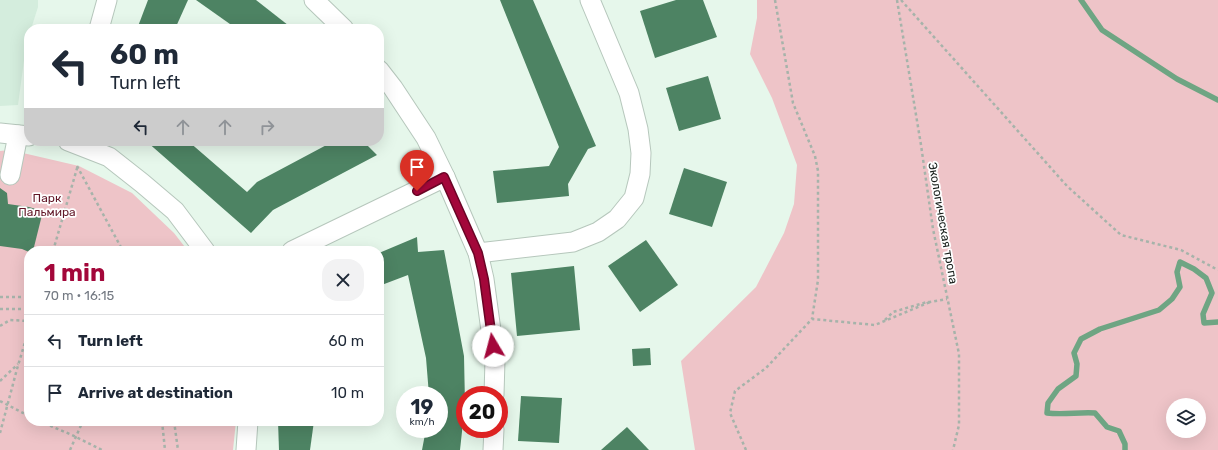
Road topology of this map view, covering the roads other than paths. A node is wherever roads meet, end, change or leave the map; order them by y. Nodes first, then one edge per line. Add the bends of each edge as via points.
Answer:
1 (107, 0) edge
2 (314, 0) edge
3 (590, 0) edge
4 (100, 24) edge
5 (339, 24) edge
6 (384, 76) edge
7 (16, 135) edge
8 (81, 146) edge
9 (10, 175) dead end
10 (444, 177) junction
11 (201, 246) edge
12 (302, 246) edge
13 (478, 253) junction
14 (494, 386) edge
15 (248, 426) edge
16 (494, 438) edge
17 (246, 450) edge
18 (493, 450) edge

1 - 4 lane
2 - 5 lane
3 - 13 lane via 629,93 638,129 640,174 634,198 617,219 598,232 573,242
6 - 10 lane via 426,138
7 - 9 lane
8 - 11 lane via 108,157 142,183 175,211
10 - 12 lane
10 - 13 lane
13 - 14 lane via 495,360
15 - 17 lane
16 - 18 lane

